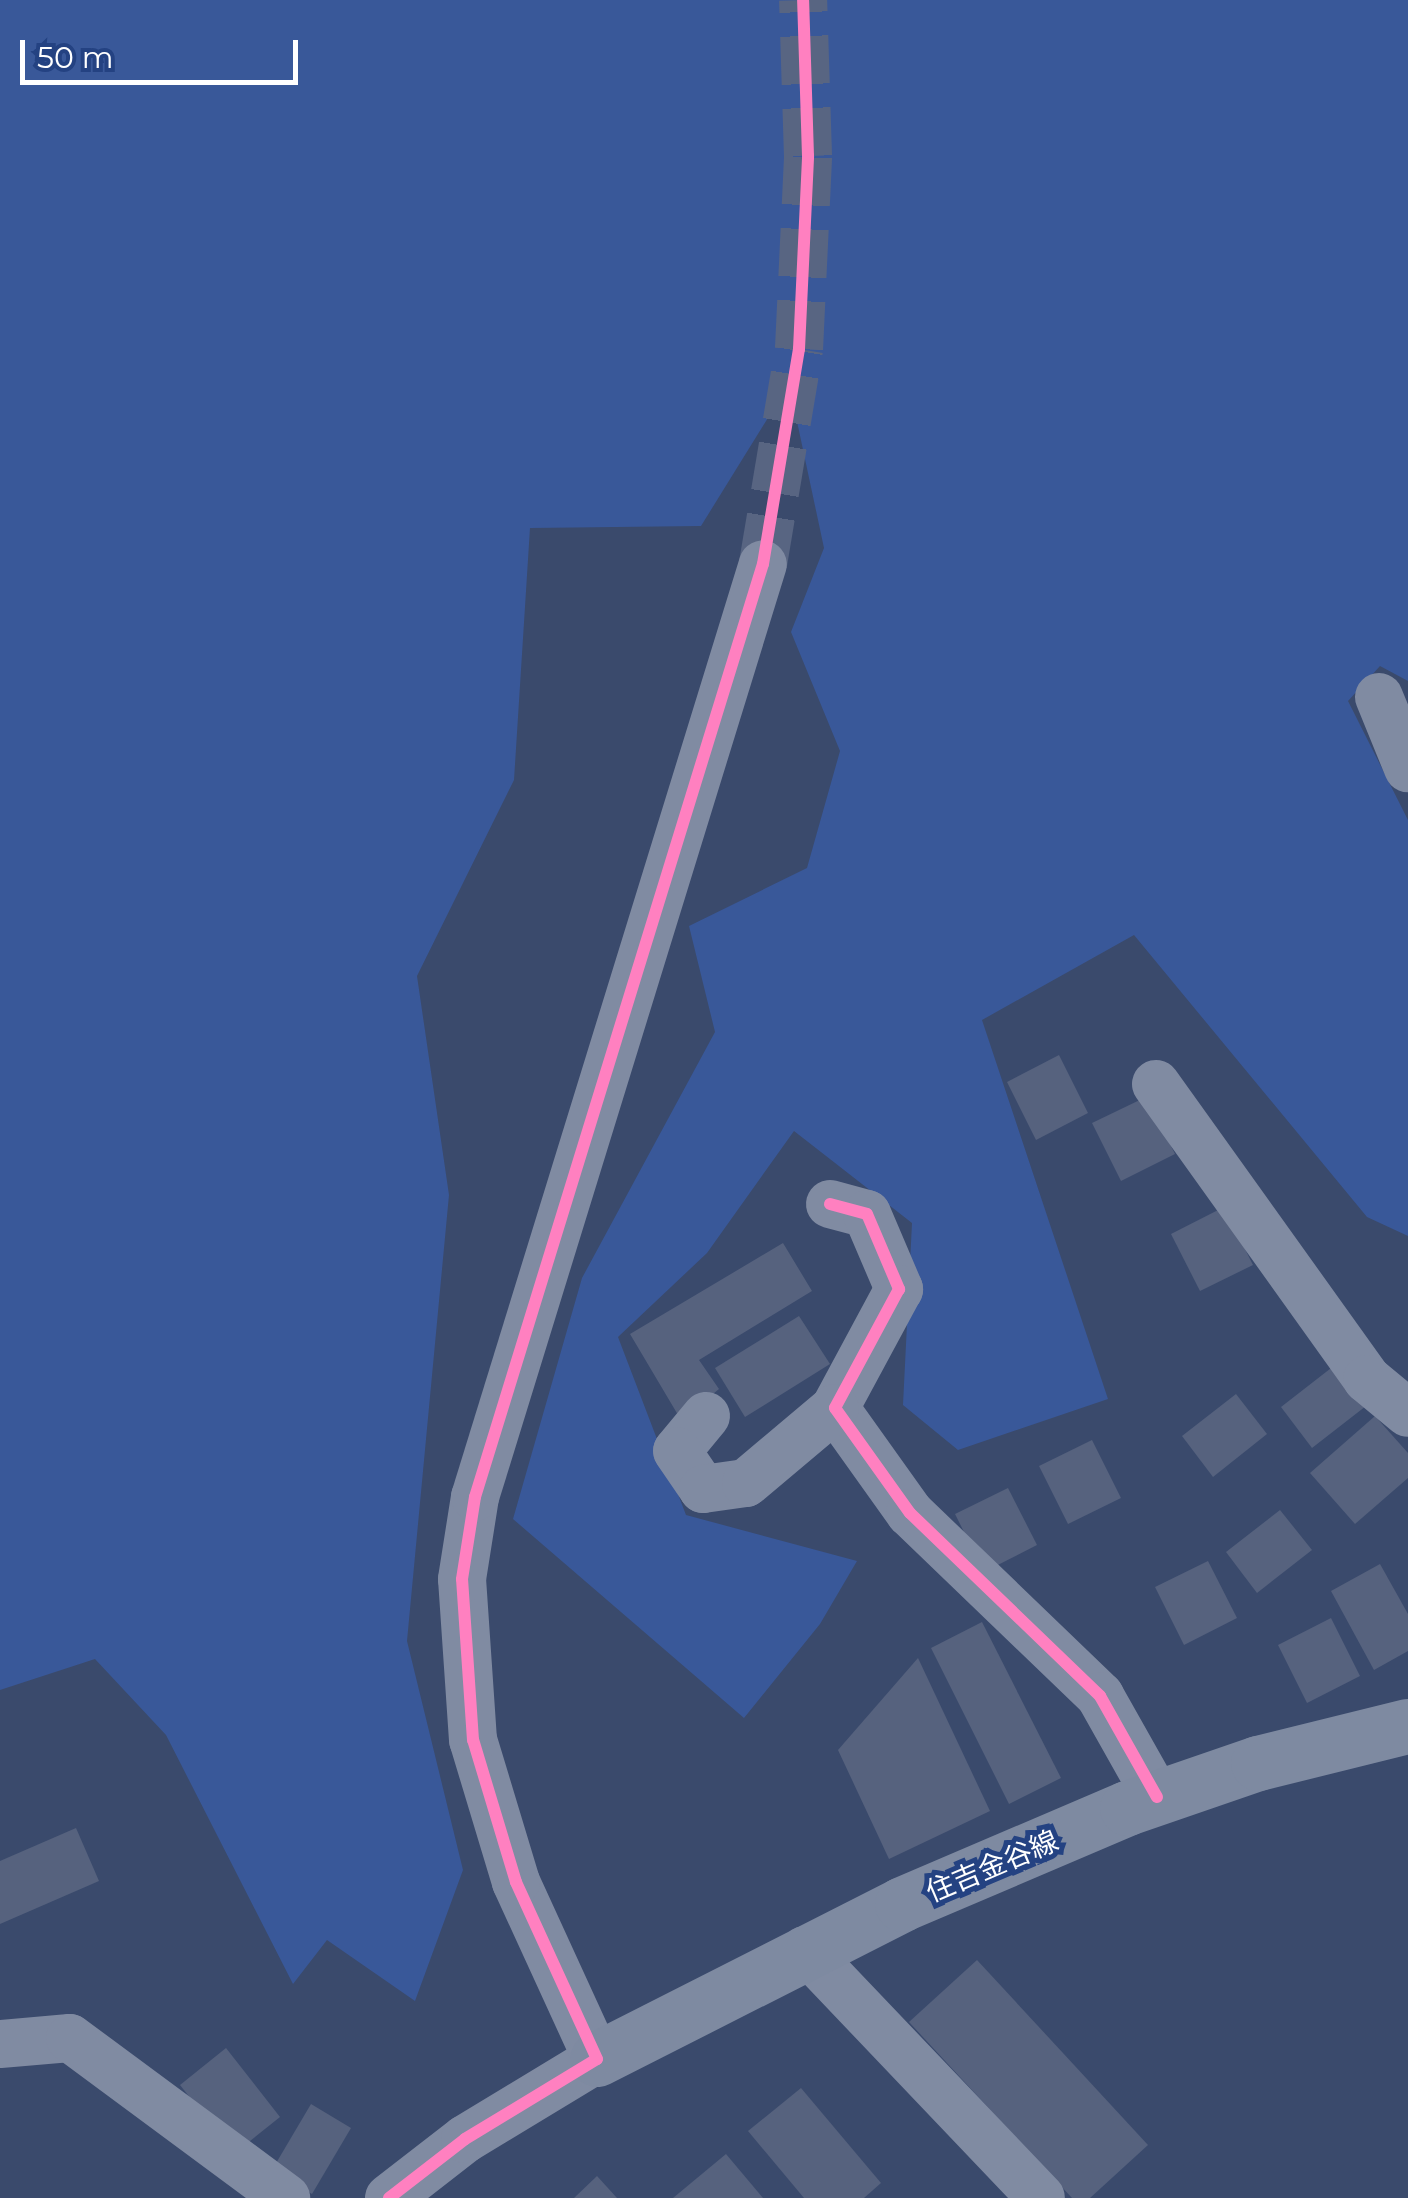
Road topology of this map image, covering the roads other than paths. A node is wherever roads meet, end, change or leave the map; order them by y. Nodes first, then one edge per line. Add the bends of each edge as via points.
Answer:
1 (763, 564) tunnel mouth
2 (1378, 697) dead end
3 (1408, 768) edge
4 (1156, 1084) dead end
5 (830, 1204) dead end
6 (835, 1408) junction
7 (1408, 1413) edge
8 (706, 1416) dead end
9 (1408, 1726) edge
10 (1157, 1797) junction
11 (806, 1950) junction
12 (0, 2044) edge
13 (596, 2059) junction
14 (286, 2198) edge
15 (389, 2198) edge
16 (1041, 2198) edge

1 - 13 street via 475,1497 462,1580 473,1740 516,1882
2 - 3 street
4 - 7 street via 1367,1379
5 - 6 street via 867,1214 899,1289
6 - 8 street via 746,1483 704,1489 676,1451
6 - 10 street via 910,1513 1100,1696
9 - 10 main road, 住吉金谷線 via 1258,1763
10 - 11 main road, 住吉金谷線
11 - 13 main road, 住吉金谷線
11 - 16 street
12 - 14 street via 70,2038
13 - 15 street via 465,2140

